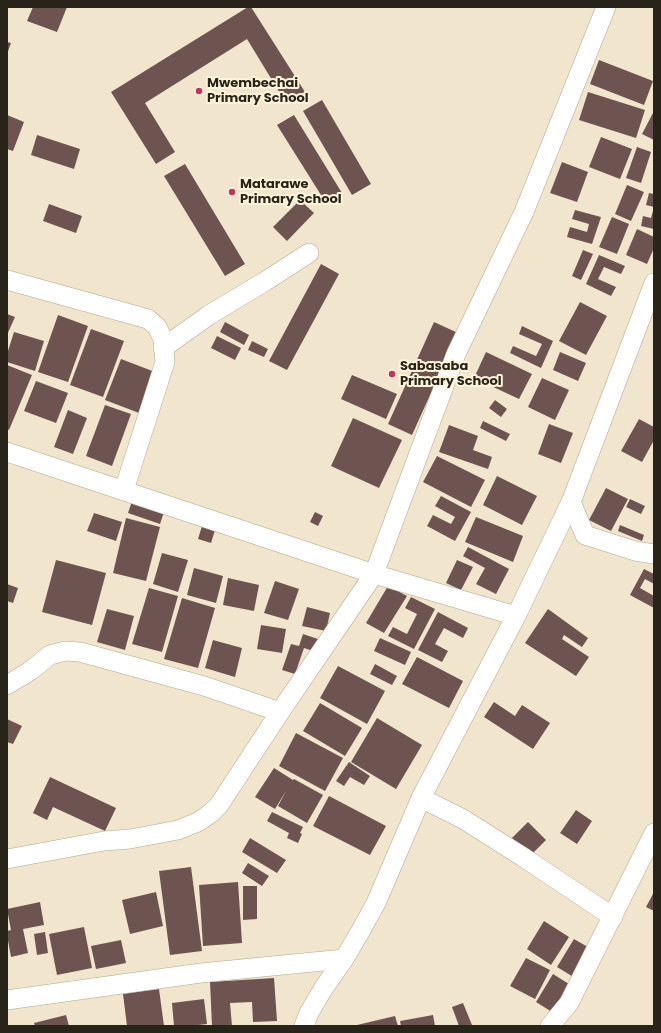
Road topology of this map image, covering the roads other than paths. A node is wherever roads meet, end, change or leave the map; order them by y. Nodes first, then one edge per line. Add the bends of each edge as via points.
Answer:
1 (606, 7) edge
2 (309, 253) dead end
3 (7, 280) edge
4 (654, 283) edge
5 (163, 348) junction
6 (7, 452) edge
7 (124, 490) junction
8 (571, 502) junction
9 (654, 554) edge
10 (374, 574) junction
11 (516, 616) junction
12 (7, 685) edge
13 (280, 712) junction
14 (421, 798) junction
15 (654, 833) edge
16 (7, 859) edge
17 (613, 917) junction
18 (344, 959) junction
19 (7, 1000) edge
20 (304, 1026) edge
21 (550, 1026) edge

1 - 10 street via 524,212 456,354
2 - 5 street via 209,315
3 - 5 street via 148,319 157,327 163,339
4 - 8 street
5 - 7 street via 165,362
6 - 7 street
7 - 10 street
8 - 9 street via 585,535 635,551
8 - 11 street
10 - 11 street
10 - 13 street
11 - 14 street
12 - 13 street via 50,655 65,651 80,652 204,686
13 - 16 street via 219,805 198,822 178,830
14 - 17 street via 463,819
14 - 18 street via 376,903
15 - 17 street
17 - 21 street via 568,1003
18 - 19 street via 201,972
18 - 20 street via 322,989

